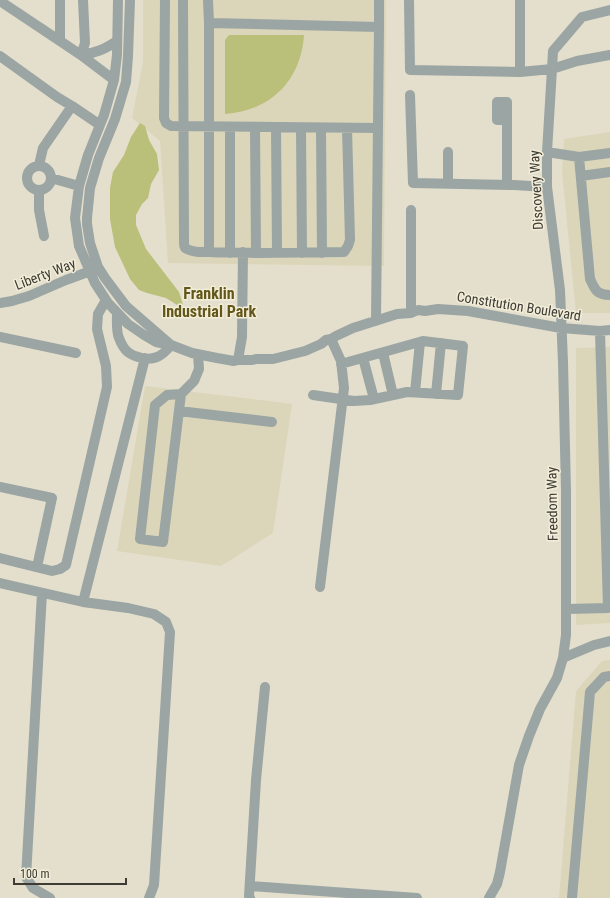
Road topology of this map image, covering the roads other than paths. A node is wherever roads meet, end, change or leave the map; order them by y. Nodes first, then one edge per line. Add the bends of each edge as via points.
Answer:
1 (60, 0) edge
2 (83, 0) edge
3 (118, 0) edge
4 (130, 0) edge
5 (165, 0) edge
6 (183, 0) edge
7 (208, 0) edge
8 (379, 0) edge
9 (409, 0) edge
10 (520, 0) edge
11 (0, 1) edge
12 (610, 10) edge
13 (209, 23) junction
14 (379, 27) junction
15 (60, 41) junction
16 (117, 41) junction
17 (82, 55) junction
18 (610, 55) edge
19 (0, 56) edge
20 (552, 69) junction
21 (520, 72) junction
22 (114, 80) junction
23 (410, 95) dead end
24 (72, 106) junction
25 (507, 120) dead end
26 (100, 125) junction
27 (183, 126) junction
28 (209, 126) junction
29 (230, 127) junction
30 (255, 127) junction
31 (276, 127) junction
32 (301, 128) junction
33 (321, 128) junction
34 (347, 128) junction
35 (378, 128) junction
36 (448, 152) dead end
37 (547, 152) junction
38 (610, 153) edge
39 (579, 157) junction
40 (39, 165) junction
41 (610, 172) edge
42 (581, 176) junction
43 (51, 178) junction
44 (448, 184) junction
45 (507, 185) junction
46 (79, 186) junction
47 (547, 187) junction
48 (39, 190) junction
49 (411, 210) dead end
50 (44, 236) dead end
51 (209, 252) junction
52 (243, 252) junction
53 (322, 252) junction
54 (230, 253) junction
55 (277, 253) junction
56 (302, 253) junction
57 (256, 254) junction
58 (94, 269) junction
59 (610, 295) edge
60 (106, 300) junction
61 (0, 303) edge
62 (412, 312) junction
63 (117, 313) junction
64 (376, 321) junction
65 (561, 328) junction
66 (605, 331) edge
67 (0, 337) edge
68 (331, 340) junction
69 (420, 342) junction
70 (441, 343) junction
71 (171, 345) junction
72 (382, 352) junction
73 (76, 353) dead end
74 (198, 355) junction
75 (145, 358) junction
76 (363, 358) junction
77 (238, 360) junction
78 (341, 364) junction
79 (606, 366) edge
80 (414, 392) junction
81 (181, 394) junction
82 (436, 394) junction
83 (313, 395) dead end
84 (393, 395) junction
85 (374, 399) junction
86 (342, 400) junction
87 (179, 411) junction
88 (272, 422) dead end
89 (0, 487) edge
90 (0, 558) edge
91 (37, 567) junction
92 (0, 583) edge
93 (320, 587) dead end
94 (42, 593) junction
95 (83, 602) junction
96 (567, 609) junction
97 (610, 641) edge
98 (563, 658) junction
99 (610, 676) edge
100 (265, 687) dead end
101 (250, 886) junction
102 (50, 898) edge
103 (149, 898) edge
104 (250, 898) edge
105 (417, 898) edge
106 (489, 898) edge
107 (572, 898) edge

1 - 15 street
2 - 17 street via 85,43
3 - 16 street, Constitution Boulevard
4 - 58 street, Constitution Boulevard via 126,82 90,188 87,224
5 - 27 street via 164,118 171,126
6 - 27 street
7 - 13 street
8 - 14 street
9 - 21 street via 410,70
10 - 21 street
11 - 15 street
12 - 20 street, Discovery Way via 582,17 553,51
13 - 14 street
13 - 28 street
14 - 35 street
15 - 17 street
16 - 17 street via 100,51
16 - 22 street, Constitution Boulevard
17 - 22 street
18 - 20 street
19 - 24 street
20 - 21 street
20 - 37 street, Discovery Way
22 - 26 street, Constitution Boulevard
23 - 44 street via 413,183
24 - 26 street
24 - 40 street via 43,148
25 - 45 street
26 - 46 street, Constitution Boulevard
27 - 28 street
27 - 51 street via 185,247 196,252
28 - 29 street
28 - 51 street
29 - 30 street
29 - 54 street
30 - 31 street
30 - 57 street
31 - 32 street
31 - 55 street
32 - 33 street
32 - 56 street
33 - 34 street
33 - 53 street
34 - 35 street
34 - 53 street via 350,240 344,252
35 - 64 street
36 - 44 street
37 - 39 street
37 - 47 street, Discovery Way
38 - 39 street
39 - 42 street
40 - 43 street via 49,170
40 - 48 street via 29,170 27,177 29,185
41 - 42 street
42 - 59 street via 590,279 595,290 603,295
43 - 46 street
43 - 48 street via 49,185
44 - 45 street
45 - 47 street
46 - 58 street, Constitution Boulevard via 75,218 79,246
47 - 65 street, Discovery Way via 560,290
48 - 50 street via 39,210
49 - 62 street
51 - 54 street
52 - 54 street
52 - 57 street
52 - 77 street via 242,337
53 - 56 street
55 - 56 street
55 - 57 street
58 - 60 street, Constitution Boulevard via 95,283
58 - 61 street, Liberty Way via 29,296
58 - 71 street, Constitution Boulevard via 126,306
60 - 63 street, Constitution Boulevard
60 - 91 street via 98,314 97,329 106,366 107,387 66,565 60,570 52,571
62 - 64 street, Constitution Boulevard
62 - 65 street, Constitution Boulevard via 438,309 468,310
63 - 71 street, Constitution Boulevard via 144,335 156,342
63 - 75 street via 118,334 122,345 132,355
64 - 68 street, Constitution Boulevard via 353,328
65 - 66 street, Constitution Boulevard
65 - 96 street, Freedom Way
66 - 79 street
67 - 73 street
68 - 77 street, Constitution Boulevard via 326,340 306,351 272,359
68 - 78 street
69 - 70 street
69 - 72 street
69 - 80 street
70 - 82 street
70 - 82 street via 463,346 458,395
71 - 74 street, Constitution Boulevard
71 - 75 street via 158,357
72 - 76 street
72 - 84 street
74 - 77 street, Constitution Boulevard
74 - 81 street via 199,369 194,381
75 - 95 street
76 - 78 street
76 - 85 street
78 - 86 street via 344,388
79 - 96 street via 608,608
80 - 82 street
80 - 84 street
81 - 87 street
81 - 87 street via 167,395 155,404 140,539 163,542
83 - 86 street
84 - 85 street
85 - 86 street
86 - 93 street
87 - 88 street
89 - 91 street via 52,498
90 - 91 street
92 - 94 street
94 - 95 street
94 - 102 street via 26,877 33,888
95 - 103 street via 154,614 166,622 170,632 154,885
96 - 98 street, Freedom Way
97 - 98 street
98 - 106 street, Freedom Way via 557,678 540,709 519,766 500,872
99 - 107 street via 604,677 590,692
100 - 101 street
101 - 104 street
101 - 105 street

